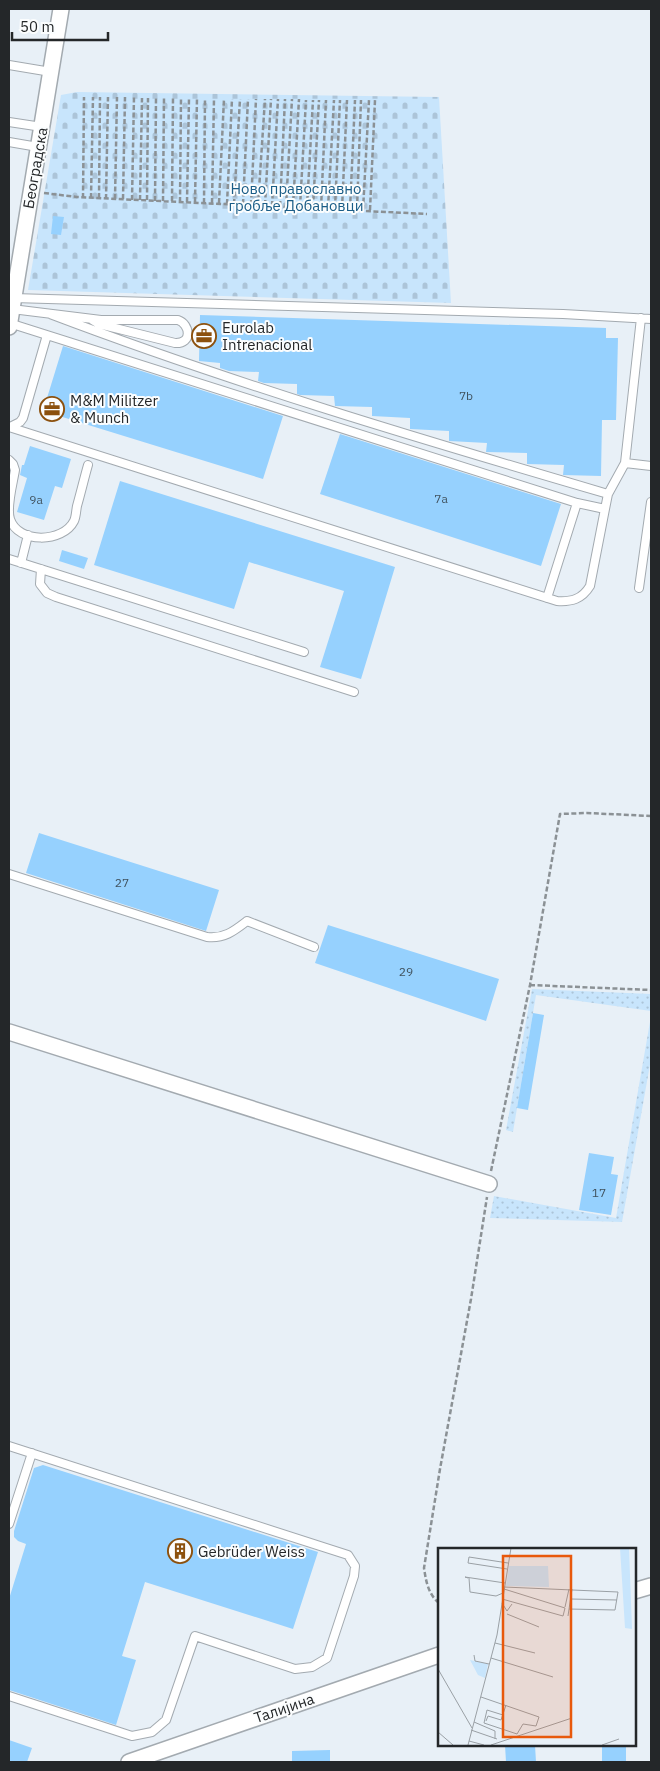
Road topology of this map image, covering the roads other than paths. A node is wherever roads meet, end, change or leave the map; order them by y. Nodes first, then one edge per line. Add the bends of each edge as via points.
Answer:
1 (61, 9) edge
2 (9, 64) edge
3 (51, 72) junction
4 (9, 122) edge
5 (42, 127) junction
6 (9, 142) edge
7 (38, 146) junction
8 (14, 265) edge
9 (12, 310) edge
10 (50, 314) junction
11 (641, 318) junction
12 (91, 319) junction
13 (651, 319) edge
14 (9, 327) edge
15 (47, 335) junction
16 (10, 427) edge
17 (9, 460) edge
18 (625, 463) junction
19 (88, 465) dead end
20 (651, 466) edge
21 (608, 494) junction
22 (578, 502) junction
23 (651, 502) edge
24 (605, 509) junction
25 (650, 514) edge
26 (28, 535) junction
27 (9, 559) edge
28 (21, 563) junction
29 (41, 569) junction
30 (639, 588) dead end
31 (547, 598) junction
32 (304, 652) dead end
33 (354, 692) dead end
34 (9, 874) edge
35 (314, 947) dead end
36 (9, 1032) edge
37 (489, 1184) road end
38 (9, 1446) edge
39 (32, 1453) junction
40 (9, 1524) edge
41 (651, 1586) edge
42 (635, 1591) edge
43 (438, 1655) edge
44 (9, 1696) edge
45 (129, 1762) edge

1 - 3 street, Београдска
2 - 3 lane
3 - 5 street, Београдска
4 - 5 lane
5 - 7 street, Београдска
6 - 7 lane
7 - 8 street, Београдска
8 - 9 street, Београдска
9 - 10 lane
9 - 11 lane via 563,314
9 - 14 street, Београдска
9 - 15 lane
10 - 12 lane
10 - 21 lane via 249,385
11 - 13 lane
11 - 18 lane
12 - 12 lane via 178,320 185,326 186,341 175,343 99,324
15 - 16 lane via 23,418
15 - 22 lane
16 - 31 lane
17 - 26 lane via 15,470 10,519 14,528
18 - 20 lane
18 - 21 lane
19 - 26 lane via 74,522 53,536 41,539
21 - 24 lane
22 - 24 lane
22 - 31 lane
23 - 25 lane
24 - 31 lane via 590,586 572,601
25 - 30 lane
26 - 28 lane
27 - 28 lane
28 - 29 lane
29 - 32 lane
29 - 33 lane via 40,584 56,598
34 - 35 lane via 207,936 226,935 247,921
36 - 37 street
38 - 39 lane
39 - 40 lane
39 - 44 lane via 348,1555 355,1566 327,1658 312,1667 295,1669 195,1636 166,1720 152,1732 132,1736
41 - 42 street
43 - 45 street, Талијина

